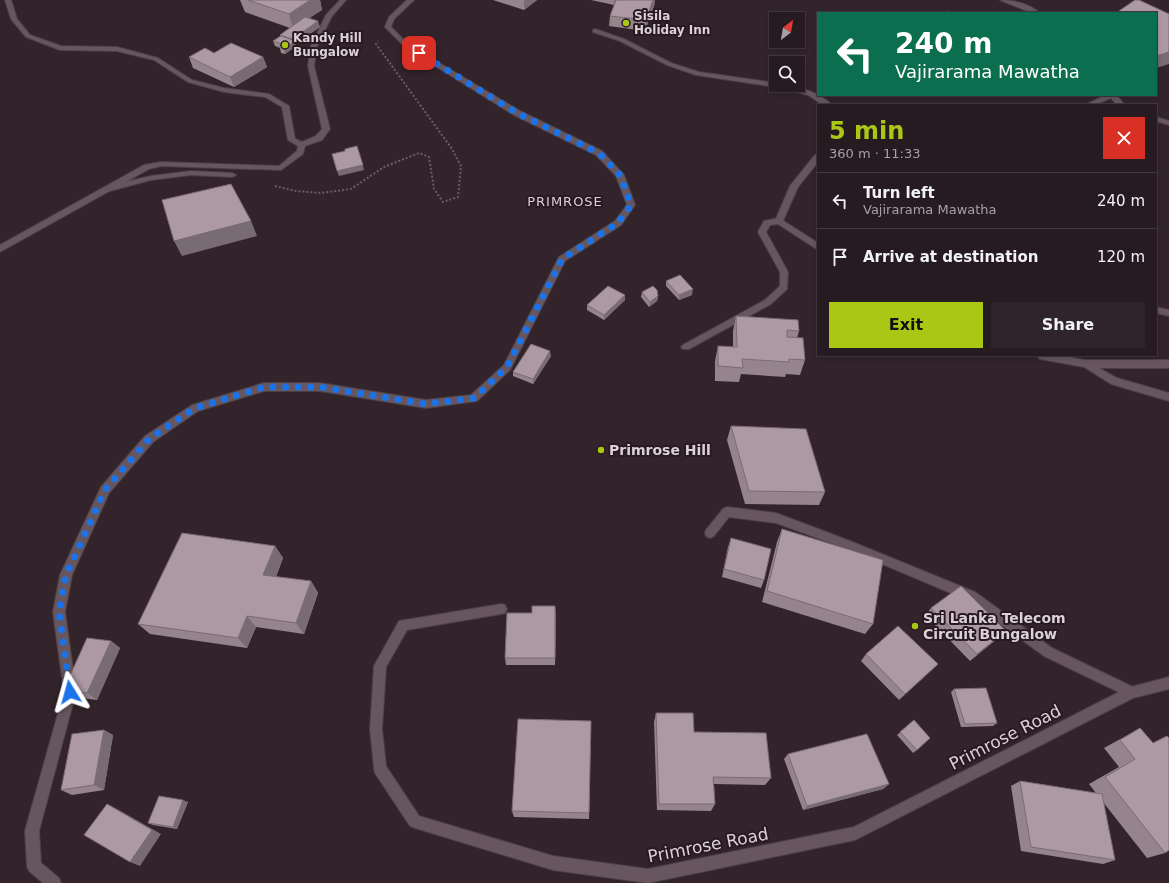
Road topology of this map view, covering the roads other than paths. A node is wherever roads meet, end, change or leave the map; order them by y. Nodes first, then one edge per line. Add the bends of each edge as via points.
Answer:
1 (8, 0) edge
2 (342, 0) edge
3 (411, 0) edge
4 (1003, 0) edge
5 (1035, 12) edge
6 (595, 31) dead end
7 (1110, 96) edge
8 (1113, 96) edge
9 (826, 104) edge
10 (1091, 104) edge
11 (1120, 104) edge
12 (1157, 119) edge
13 (1169, 123) edge
14 (302, 145) junction
15 (817, 158) edge
16 (232, 175) dead end
17 (110, 188) junction
18 (779, 221) junction
19 (817, 246) edge
20 (0, 249) edge
21 (1157, 310) edge
22 (1169, 312) edge
23 (686, 347) dead end
24 (1045, 356) edge
25 (1085, 364) junction
26 (1169, 364) edge
27 (1169, 397) edge
28 (710, 533) dead end
29 (501, 609) dead end
30 (1169, 683) edge
31 (1131, 692) junction
32 (54, 883) edge

1 - 14 street via 14,19 28,36 60,48 117,49 156,59 190,81 224,90 266,95 285,106 292,140
2 - 14 street via 329,15 314,46 311,66 326,129 319,138
3 - 32 street via 391,18 388,27 406,46 517,113 599,153 620,175 631,205 618,223 562,259 507,367 474,398 426,404 320,387 264,387 195,408 149,439 105,490 66,575 59,612 70,692 32,831 34,866
4 - 5 street
6 - 9 street via 622,40 691,72 783,86 810,94
7 - 10 street
8 - 11 street
12 - 13 street
14 - 17 street via 300,152 281,168 161,164 147,167
15 - 18 street via 794,186
16 - 17 street via 191,173 151,178
17 - 20 street
18 - 19 street
18 - 23 street via 767,223 762,232 784,272 784,287 768,302
21 - 22 street
24 - 25 street
25 - 26 street
25 - 27 street via 1114,381
28 - 31 street via 727,512 776,518 846,544 971,596 1048,652
29 - 31 street, Primrose Road via 403,625 380,666 376,730 380,768 415,821 553,863 648,876 855,833
30 - 31 street, Primrose Road

